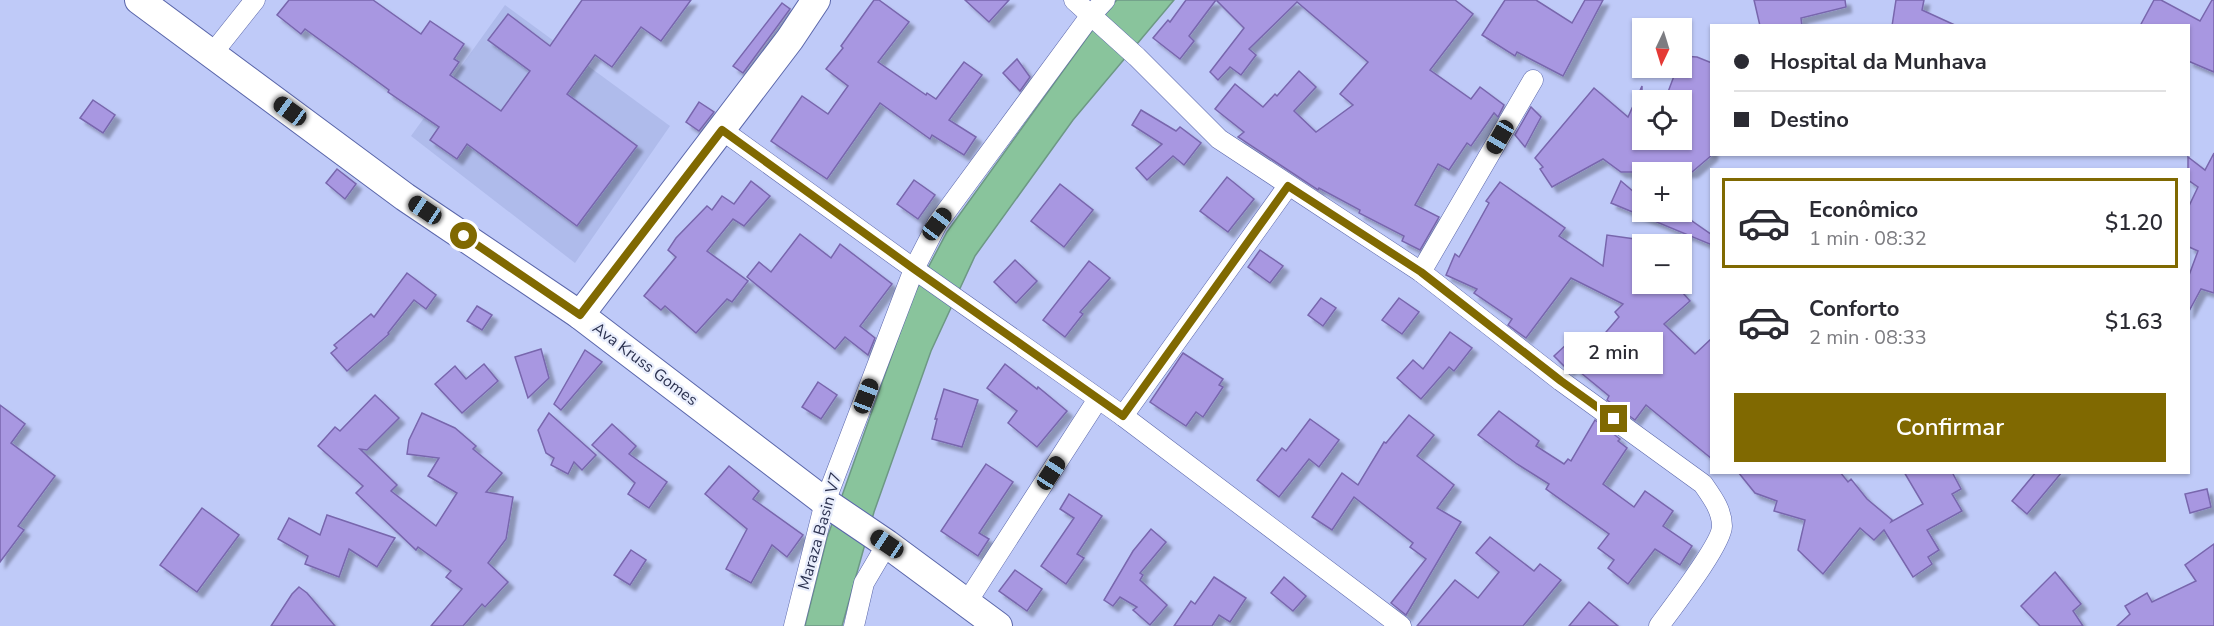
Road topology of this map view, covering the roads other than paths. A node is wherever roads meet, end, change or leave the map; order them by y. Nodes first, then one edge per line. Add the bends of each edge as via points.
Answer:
1 (139, 0) edge
2 (255, 0) edge
3 (816, 0) edge
4 (1074, 0) edge
5 (1105, 0) edge
6 (1091, 15) junction
7 (212, 54) junction
8 (1533, 80) dead end
9 (722, 130) junction
10 (1288, 186) junction
11 (914, 269) junction
12 (1421, 272) junction
13 (580, 315) junction
14 (1098, 399) junction
15 (1123, 416) junction
16 (825, 502) junction
17 (887, 544) junction
18 (967, 602) junction
19 (794, 626) edge
20 (854, 626) edge
21 (998, 626) edge
22 (1401, 626) edge
23 (1659, 626) edge

1 - 7 street, Ava Kruss Gomes
2 - 7 street
3 - 9 street
4 - 6 street
5 - 6 street, Maraza Basin V7
6 - 10 street via 1219,139
6 - 11 street, Maraza Basin V7 via 937,224
7 - 13 street, Ava Kruss Gomes via 405,196
8 - 12 street
9 - 11 street
9 - 13 street
10 - 12 street
10 - 15 street
11 - 14 street
11 - 16 street, Maraza Basin V7
12 - 23 street via 1703,484 1717,505 1722,528 1712,551
13 - 16 street, Ava Kruss Gomes
14 - 15 street
14 - 18 street
15 - 22 street
16 - 17 street, Ava Kruss Gomes
16 - 19 street, Maraza Basin V7
17 - 18 street, Ava Kruss Gomes
17 - 20 street via 864,583
18 - 21 street, Ava Kruss Gomes

